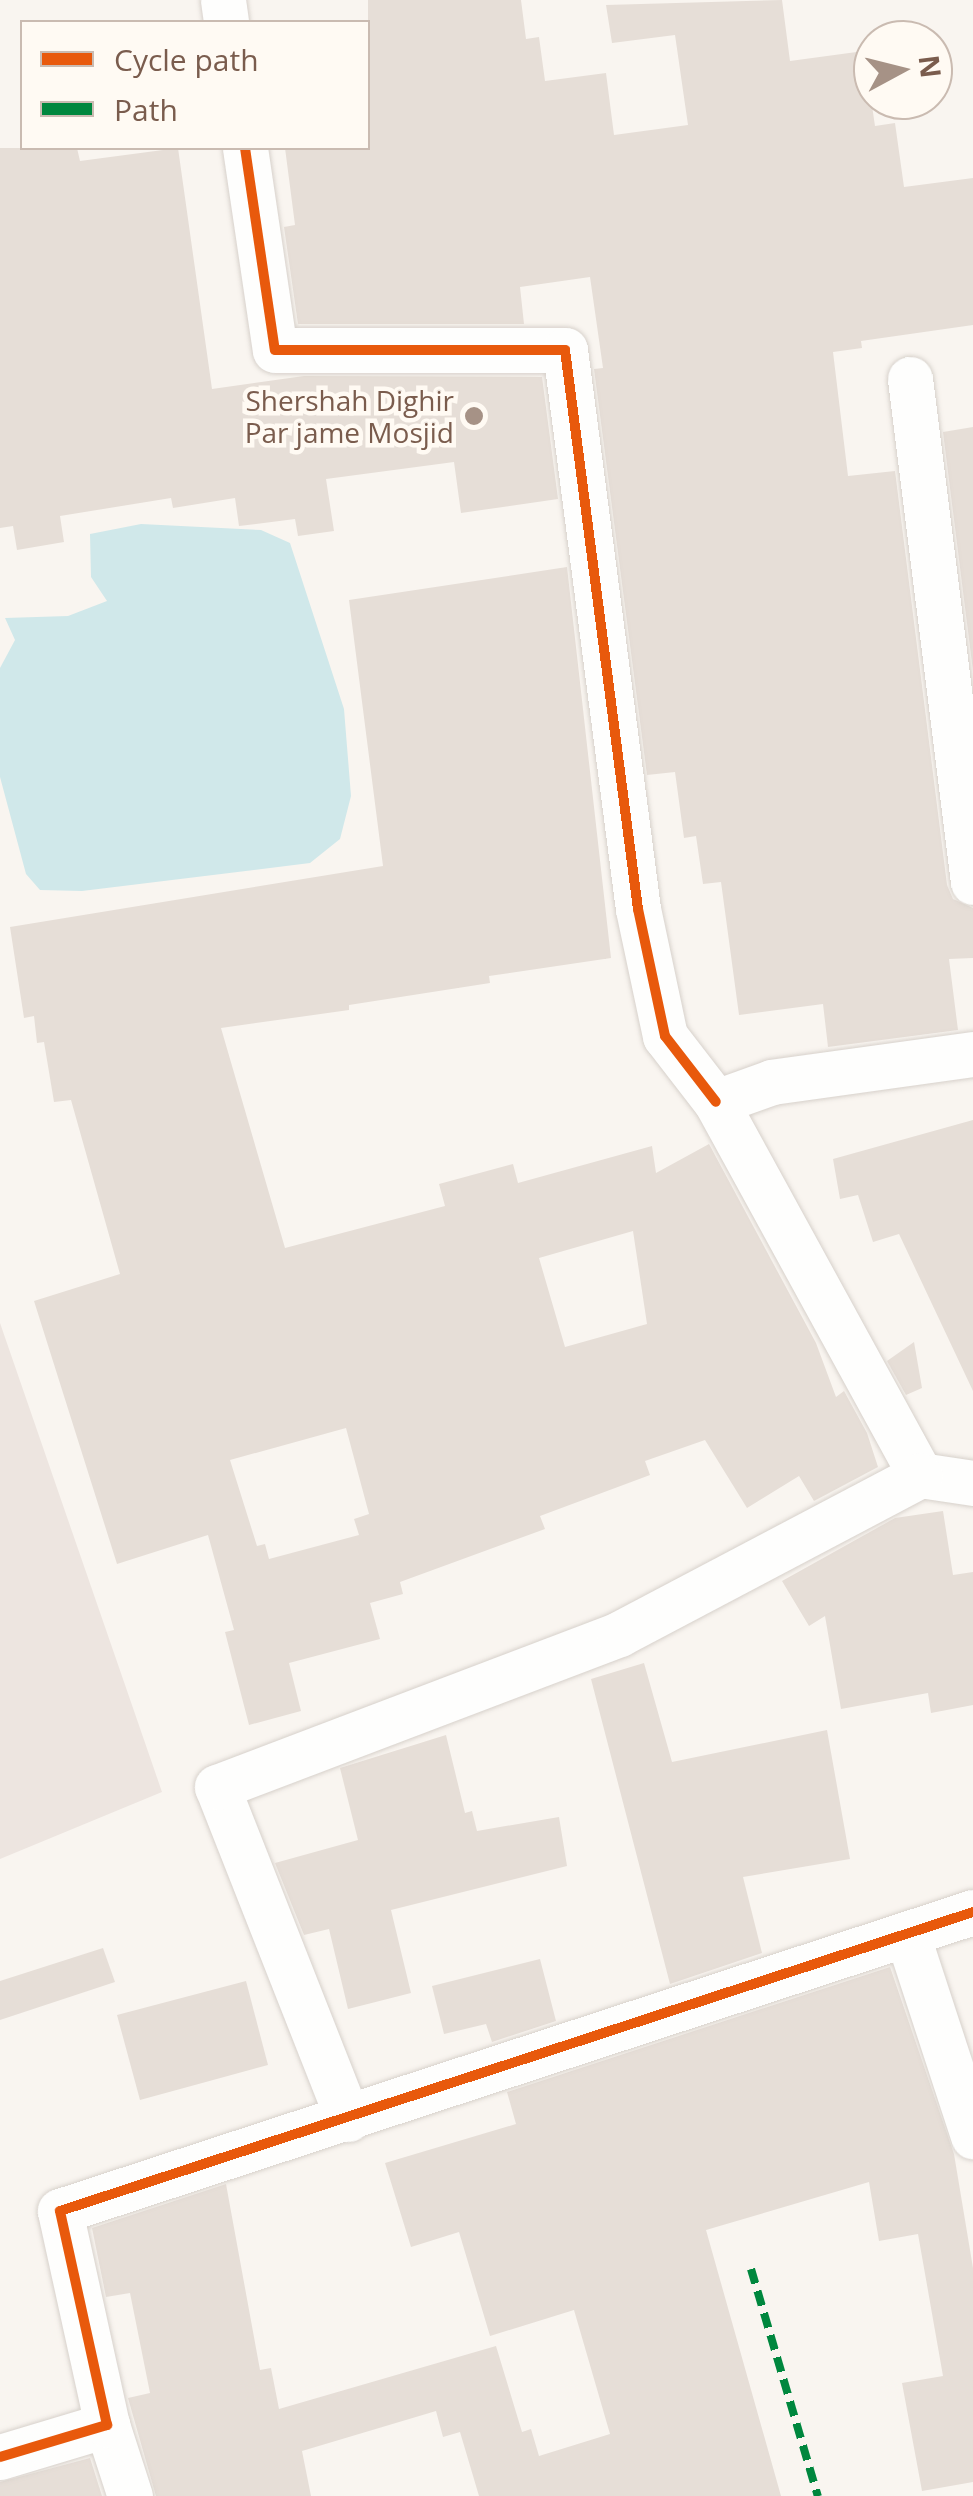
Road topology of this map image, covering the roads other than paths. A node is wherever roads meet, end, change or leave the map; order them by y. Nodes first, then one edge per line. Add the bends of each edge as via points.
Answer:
1 (245, 150) edge
2 (910, 379) dead end
3 (973, 882) edge
4 (973, 1054) edge
5 (716, 1102) junction
6 (920, 1475) junction
7 (973, 1483) edge
8 (973, 1912) edge
9 (907, 1934) junction
10 (348, 2119) junction
11 (973, 2136) edge
12 (108, 2425) junction
13 (0, 2457) edge
14 (130, 2496) edge

1 - 5 street via 276,350 565,350 638,910 665,1036
2 - 3 street
4 - 5 street via 863,1065 772,1082
5 - 6 street
6 - 7 street
6 - 10 street via 618,1634 217,1787
8 - 9 street
9 - 10 street
9 - 11 street
10 - 12 street via 60,2210
12 - 13 street
12 - 14 street

